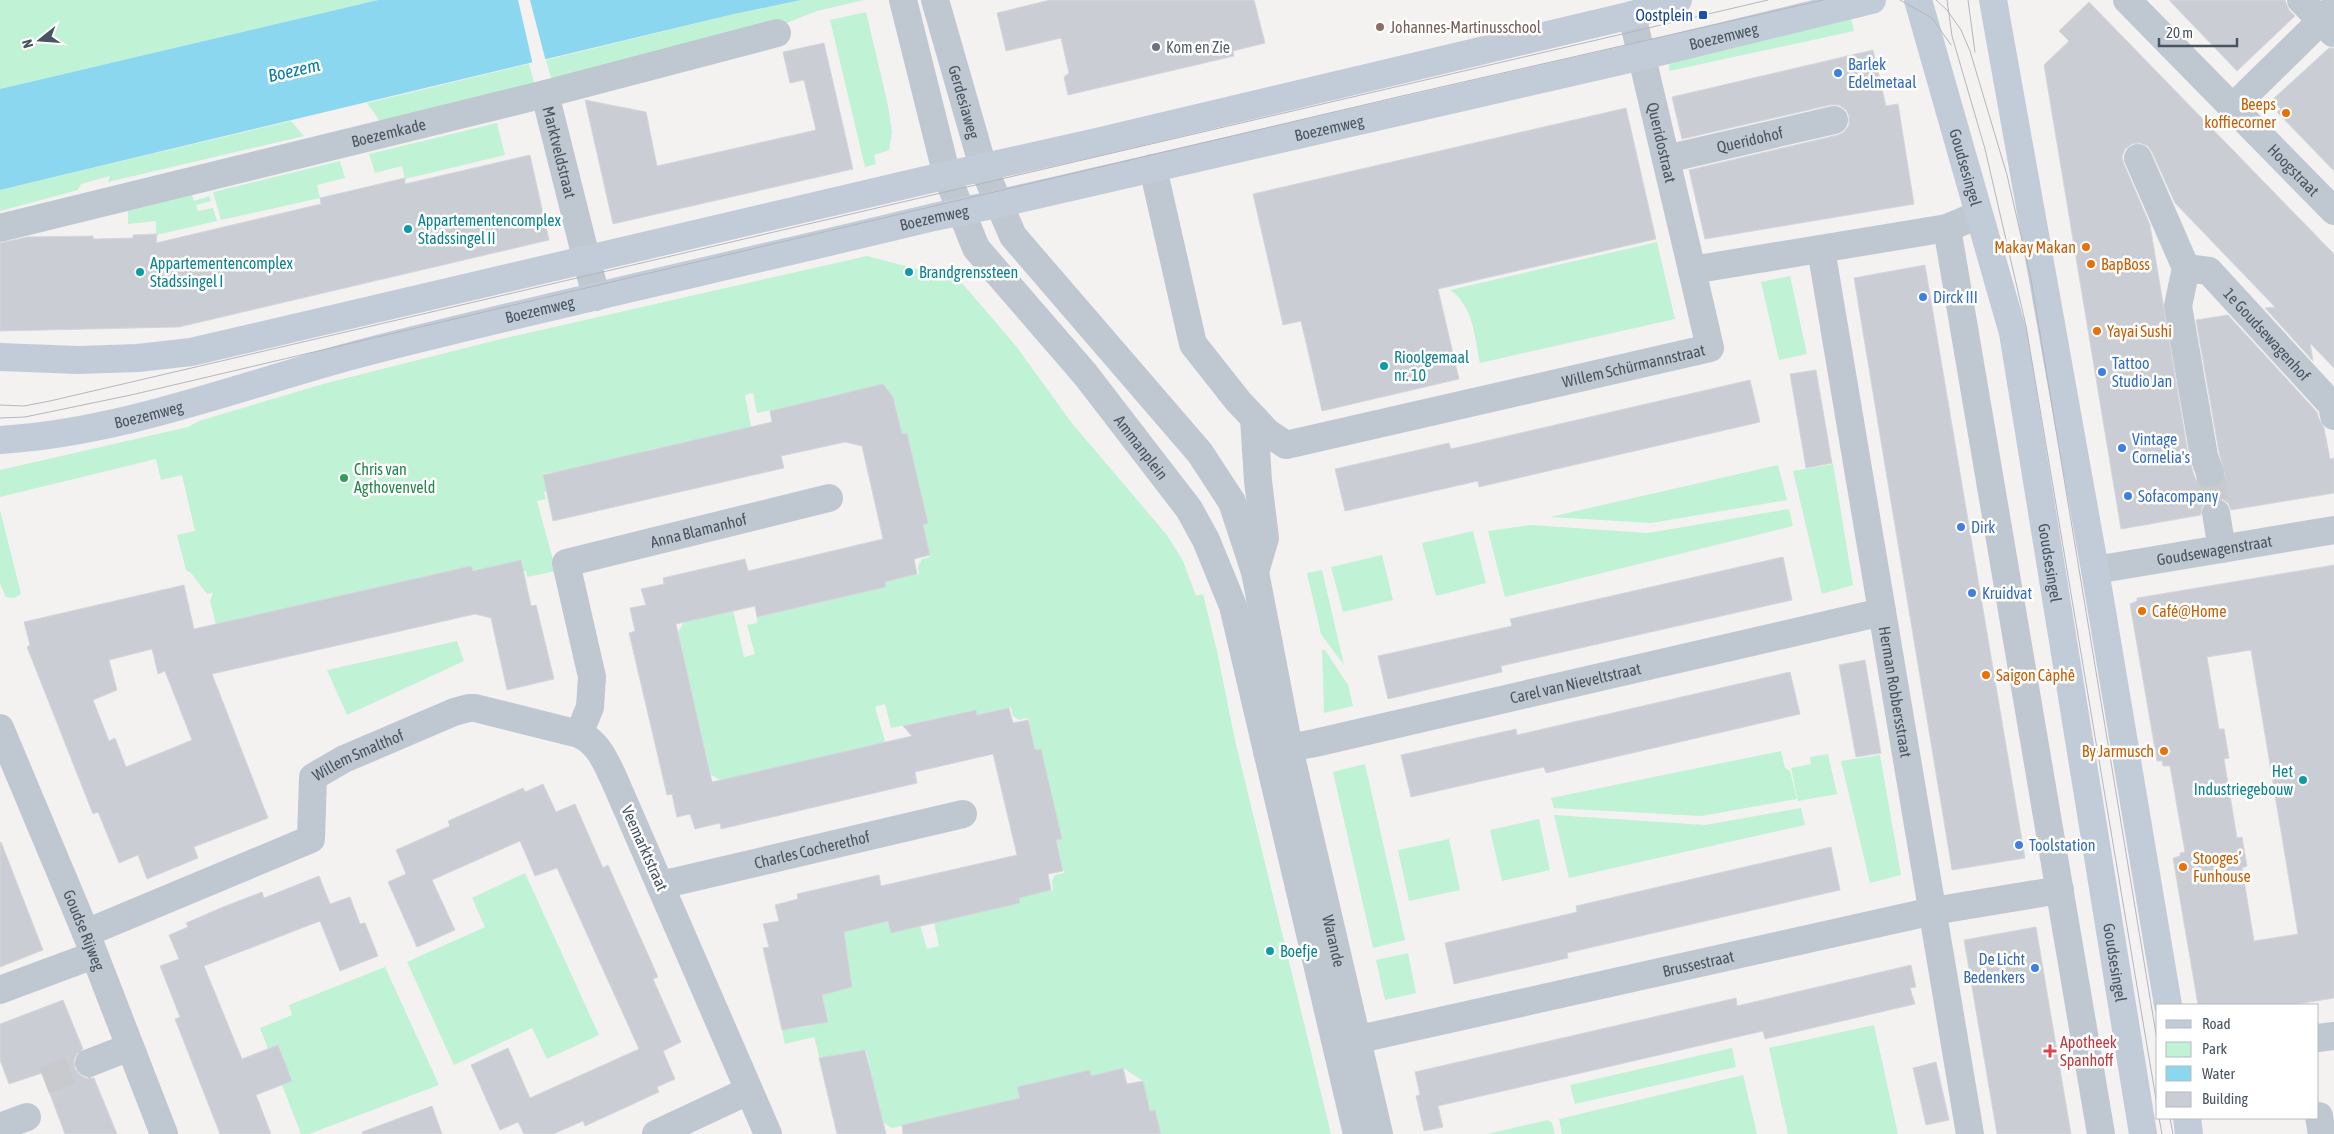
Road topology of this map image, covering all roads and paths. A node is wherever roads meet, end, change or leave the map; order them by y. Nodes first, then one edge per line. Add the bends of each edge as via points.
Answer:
1 (902, 0) edge
2 (935, 0) edge
3 (1678, 0) edge
4 (1872, 0) edge
5 (1918, 0) edge
6 (1994, 0) edge
7 (2127, 0) edge
8 (2301, 0) edge
9 (1632, 15) junction
10 (2330, 21) edge
11 (777, 33) dead end
12 (1642, 56) junction
13 (544, 94) junction
14 (2233, 107) junction
15 (1834, 120) dead end
16 (2138, 158) dead end
17 (1666, 159) junction
18 (983, 167) junction
19 (1153, 168) junction
20 (947, 176) junction
21 (997, 204) junction
22 (2334, 211) edge
23 (961, 212) junction
24 (1978, 215) junction
25 (0, 228) edge
26 (1947, 228) junction
27 (1821, 249) junction
28 (586, 260) junction
29 (2186, 268) junction
30 (1692, 270) junction
31 (596, 297) junction
32 (0, 357) edge
33 (78, 360) junction
34 (0, 374) edge
35 (1246, 410) junction
36 (2334, 416) edge
37 (0, 440) edge
38 (2210, 473) tunnel mouth
39 (829, 498) dead end
40 (2216, 513) tunnel mouth
41 (2334, 530) edge
42 (2222, 549) junction
43 (2095, 570) junction
44 (1255, 572) junction
45 (1882, 612) junction
46 (0, 728) edge
47 (580, 734) junction
48 (1278, 750) junction
49 (963, 814) dead end
50 (661, 885) junction
51 (2060, 890) junction
52 (1933, 911) junction
53 (90, 944) junction
54 (0, 990) edge
55 (2168, 1004) edge
56 (2334, 1036) edge
57 (2319, 1038) edge
58 (1347, 1042) junction
59 (130, 1047) junction
60 (89, 1063) tunnel mouth
61 (748, 1090) junction
62 (27, 1117) dead end
63 (2187, 1119) edge
64 (0, 1127) edge
65 (164, 1134) edge
66 (656, 1134) edge
67 (768, 1134) edge
68 (1357, 1134) edge
69 (1379, 1134) edge
70 (1970, 1134) edge
71 (2100, 1134) edge
72 (2143, 1134) edge
73 (2189, 1134) edge

1 - 20 street, Gerdesiaweg
2 - 18 street, Gerdesiaweg
3 - 9 main road
4 - 12 main road, Boezemweg
5 - 24 main road, Goudsesingel
6 - 43 main road
7 - 14 street, Hoogstraat
8 - 10 street
9 - 12 street, Queridostraat
9 - 18 main road
10 - 14 street
11 - 13 street, Boezemkade
12 - 17 street, Queridostraat
12 - 19 main road, Boezemweg
13 - 25 street, Boezemkade
13 - 28 street, Marktveldstraat
14 - 22 street, Hoogstraat
15 - 17 street, Queridohof
16 - 29 street
17 - 30 street, Queridostraat
18 - 20 main road
18 - 21 street, Gerdesiaweg
19 - 21 main road, Boezemweg
19 - 35 street via 1192,344
20 - 23 street, Ammanplein
20 - 28 main road
21 - 23 main road, Boezemweg
21 - 44 street via 1013,236 1033,262 1200,453 1232,502
23 - 31 main road, Boezemweg
23 - 48 street, Ammanplein via 976,248 1085,374 1189,509 1206,540 1233,606
24 - 26 street
24 - 72 main road, Goudsesingel via 2013,333
26 - 27 street
26 - 51 street
27 - 30 street
27 - 45 street, Herman Robbersstraat
28 - 31 street, Marktveldstraat
28 - 33 main road via 191,352
29 - 36 street, 1e Goudsewagenhof via 2210,271 2332,405
29 - 38 street via 2178,306 2204,456
30 - 35 street, Willem Schürmannstraat via 1710,348 1286,445 1268,433
31 - 37 main road, Boezemweg via 339,359 115,424 38,438
32 - 33 main road
33 - 34 main road
35 - 44 street via 1265,538
39 - 47 street, Anna Blamanhof via 566,562 592,677 590,707
40 - 42 street
41 - 42 street, Goudsewagenstraat
42 - 43 street, Goudsewagenstraat
43 - 55 main road
44 - 48 street
45 - 48 street, Carel van Nieveltstraat
45 - 52 street, Herman Robbersstraat
46 - 53 street, Goudse Rijweg
47 - 50 street, Veemarktstraat via 590,738 605,761
47 - 53 street, Willem Smalthof via 475,708 454,712 344,759 313,777 310,839
48 - 58 street, Warande
49 - 50 street, Charles Cocherethof
50 - 61 street, Veemarktstraat
51 - 52 street, Brussestraat
51 - 71 street
52 - 58 street, Brussestraat
52 - 70 street, Herman Robbersstraat
53 - 54 street
53 - 59 street, Goudse Rijweg
56 - 57 street
58 - 68 street, Warande
58 - 69 street, Warande
59 - 60 street
59 - 65 street, Goudse Rijweg
61 - 66 street
61 - 67 street, Veemarktstraat
62 - 64 street
63 - 73 main road

